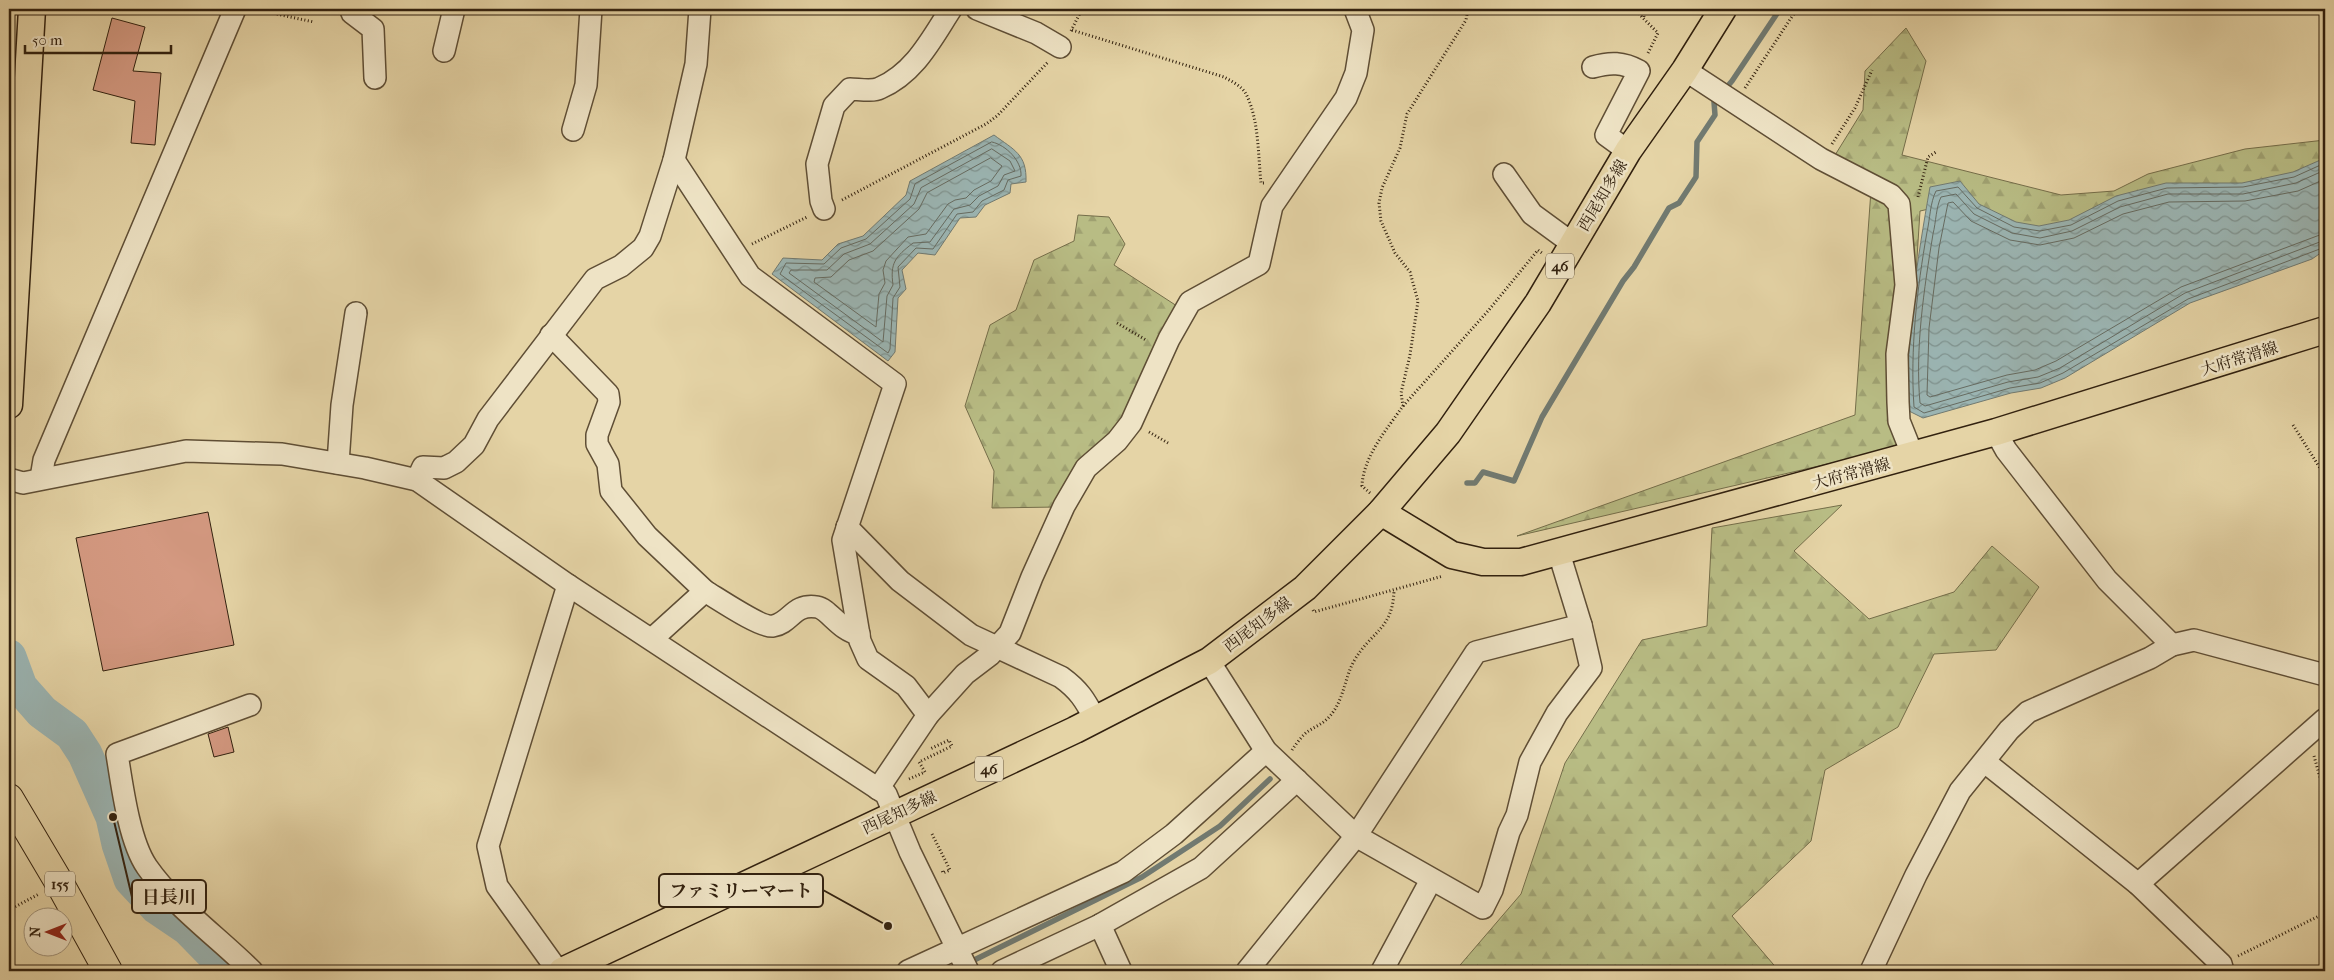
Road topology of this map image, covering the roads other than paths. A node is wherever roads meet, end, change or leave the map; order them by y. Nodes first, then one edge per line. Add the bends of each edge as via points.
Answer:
1 (32, 9) edge
2 (235, 9) edge
3 (351, 9) edge
4 (454, 9) edge
5 (591, 9) edge
6 (700, 9) edge
7 (951, 9) edge
8 (977, 9) edge
9 (1355, 9) edge
10 (1723, 9) edge
11 (1066, 39) road end
12 (444, 51) dead end
13 (1593, 67) dead end
14 (1685, 70) junction
15 (375, 78) dead end
16 (573, 130) dead end
17 (1628, 151) junction
18 (674, 160) junction
19 (1504, 174) dead end
20 (824, 208) road end
21 (1573, 244) junction
22 (356, 314) dead end
23 (2325, 330) edge
24 (551, 335) junction
25 (9, 406) edge
26 (1996, 432) junction
27 (1913, 456) junction
28 (338, 463) junction
29 (41, 478) junction
30 (9, 479) edge
31 (417, 480) junction
32 (1383, 509) junction
33 (847, 527) junction
34 (1559, 553) junction
35 (568, 585) junction
36 (704, 591) junction
37 (828, 624) dead end
38 (1581, 625) junction
39 (859, 638) junction
40 (652, 639) junction
41 (2172, 644) junction
42 (998, 647) junction
43 (1209, 661) junction
44 (2325, 675) edge
45 (250, 705) dead end
46 (928, 716) junction
47 (2325, 719) edge
48 (1095, 720) junction
49 (1984, 762) junction
50 (1281, 765) junction
51 (878, 788) junction
52 (9, 798) edge
53 (894, 814) junction
54 (1356, 836) junction
55 (1431, 880) junction
56 (2138, 884) junction
57 (1100, 925) junction
58 (961, 958) edge
59 (2222, 968) edge
60 (108, 971) edge
61 (252, 971) edge
62 (558, 971) edge
63 (562, 971) edge
64 (908, 971) edge
65 (1002, 971) edge
66 (1121, 971) edge
67 (1247, 971) edge
68 (1382, 971) edge
69 (1871, 971) edge

1 - 25 main road
2 - 29 street via 47,451
3 - 15 street via 373,29
4 - 12 street
5 - 16 street via 586,85
6 - 18 street via 696,64
7 - 20 street via 926,51 898,77 879,89 850,89 834,106 817,164
8 - 11 street via 1036,34
9 - 42 street via 1363,30 1356,73 1346,98 1272,206 1259,264 1190,302 1131,423 1117,441 1086,468 1064,506 1010,633
10 - 14 main road, 西尾知多線 / 46
13 - 17 street via 1605,63 1627,64 1639,71 1606,135
14 - 17 main road, 西尾知多線 / 46
14 - 27 street via 1821,159 1891,195 1899,204 1906,285 1897,354 1899,421
17 - 21 main road, 西尾知多線 / 46
18 - 24 street via 647,243 621,266 595,279
18 - 33 street via 750,276 895,384
19 - 21 street via 1532,214
21 - 32 main road, 西尾知多線 / 46 via 1538,303 1448,433
22 - 28 street via 342,405
23 - 26 main road, 大府常滑線
24 - 31 street via 488,419 474,445 456,462 444,468 423,467
24 - 36 street via 608,394 609,402 597,444 608,464 611,491 647,536
26 - 27 main road, 大府常滑線
26 - 41 street via 2006,450 2107,580
27 - 34 main road, 大府常滑線
28 - 29 street via 282,454 186,451
28 - 31 street
29 - 30 street via 23,483
31 - 35 street
32 - 34 main road, 大府常滑線 via 1452,555 1483,562 1521,562
32 - 43 main road, 西尾知多線 / 46 via 1305,588
33 - 39 street via 843,540
33 - 42 street via 900,580 938,611 971,635
34 - 38 street
35 - 40 street
35 - 62 street via 488,846 497,886
36 - 39 street via 765,626 777,625 807,606 821,608
36 - 40 street
37 - 39 street via 855,643
38 - 54 street via 1476,652
38 - 55 street via 1591,668 1557,712 1530,762 1517,815 1508,832 1492,890 1483,908
39 - 46 street via 868,659 906,686
40 - 51 street
41 - 44 street via 2194,640
41 - 49 street via 2150,658 2028,712
42 - 46 street via 965,674
42 - 48 street via 1073,686
43 - 48 main road, 西尾知多線 / 46
43 - 50 street
45 - 61 street via 117,754 130,826 146,866 184,908
46 - 51 street
47 - 56 street
48 - 53 main road, 西尾知多線 / 46
49 - 56 street
49 - 69 street via 1960,791
50 - 54 street
50 - 57 street via 1201,868
50 - 58 street via 1174,834 1123,872
51 - 53 street via 886,794
52 - 60 highway, 155
53 - 58 street
53 - 63 main road, 西尾知多線 / 46
54 - 55 street
54 - 67 street
55 - 68 street
56 - 59 street
57 - 65 street
57 - 66 street
58 - 64 street

